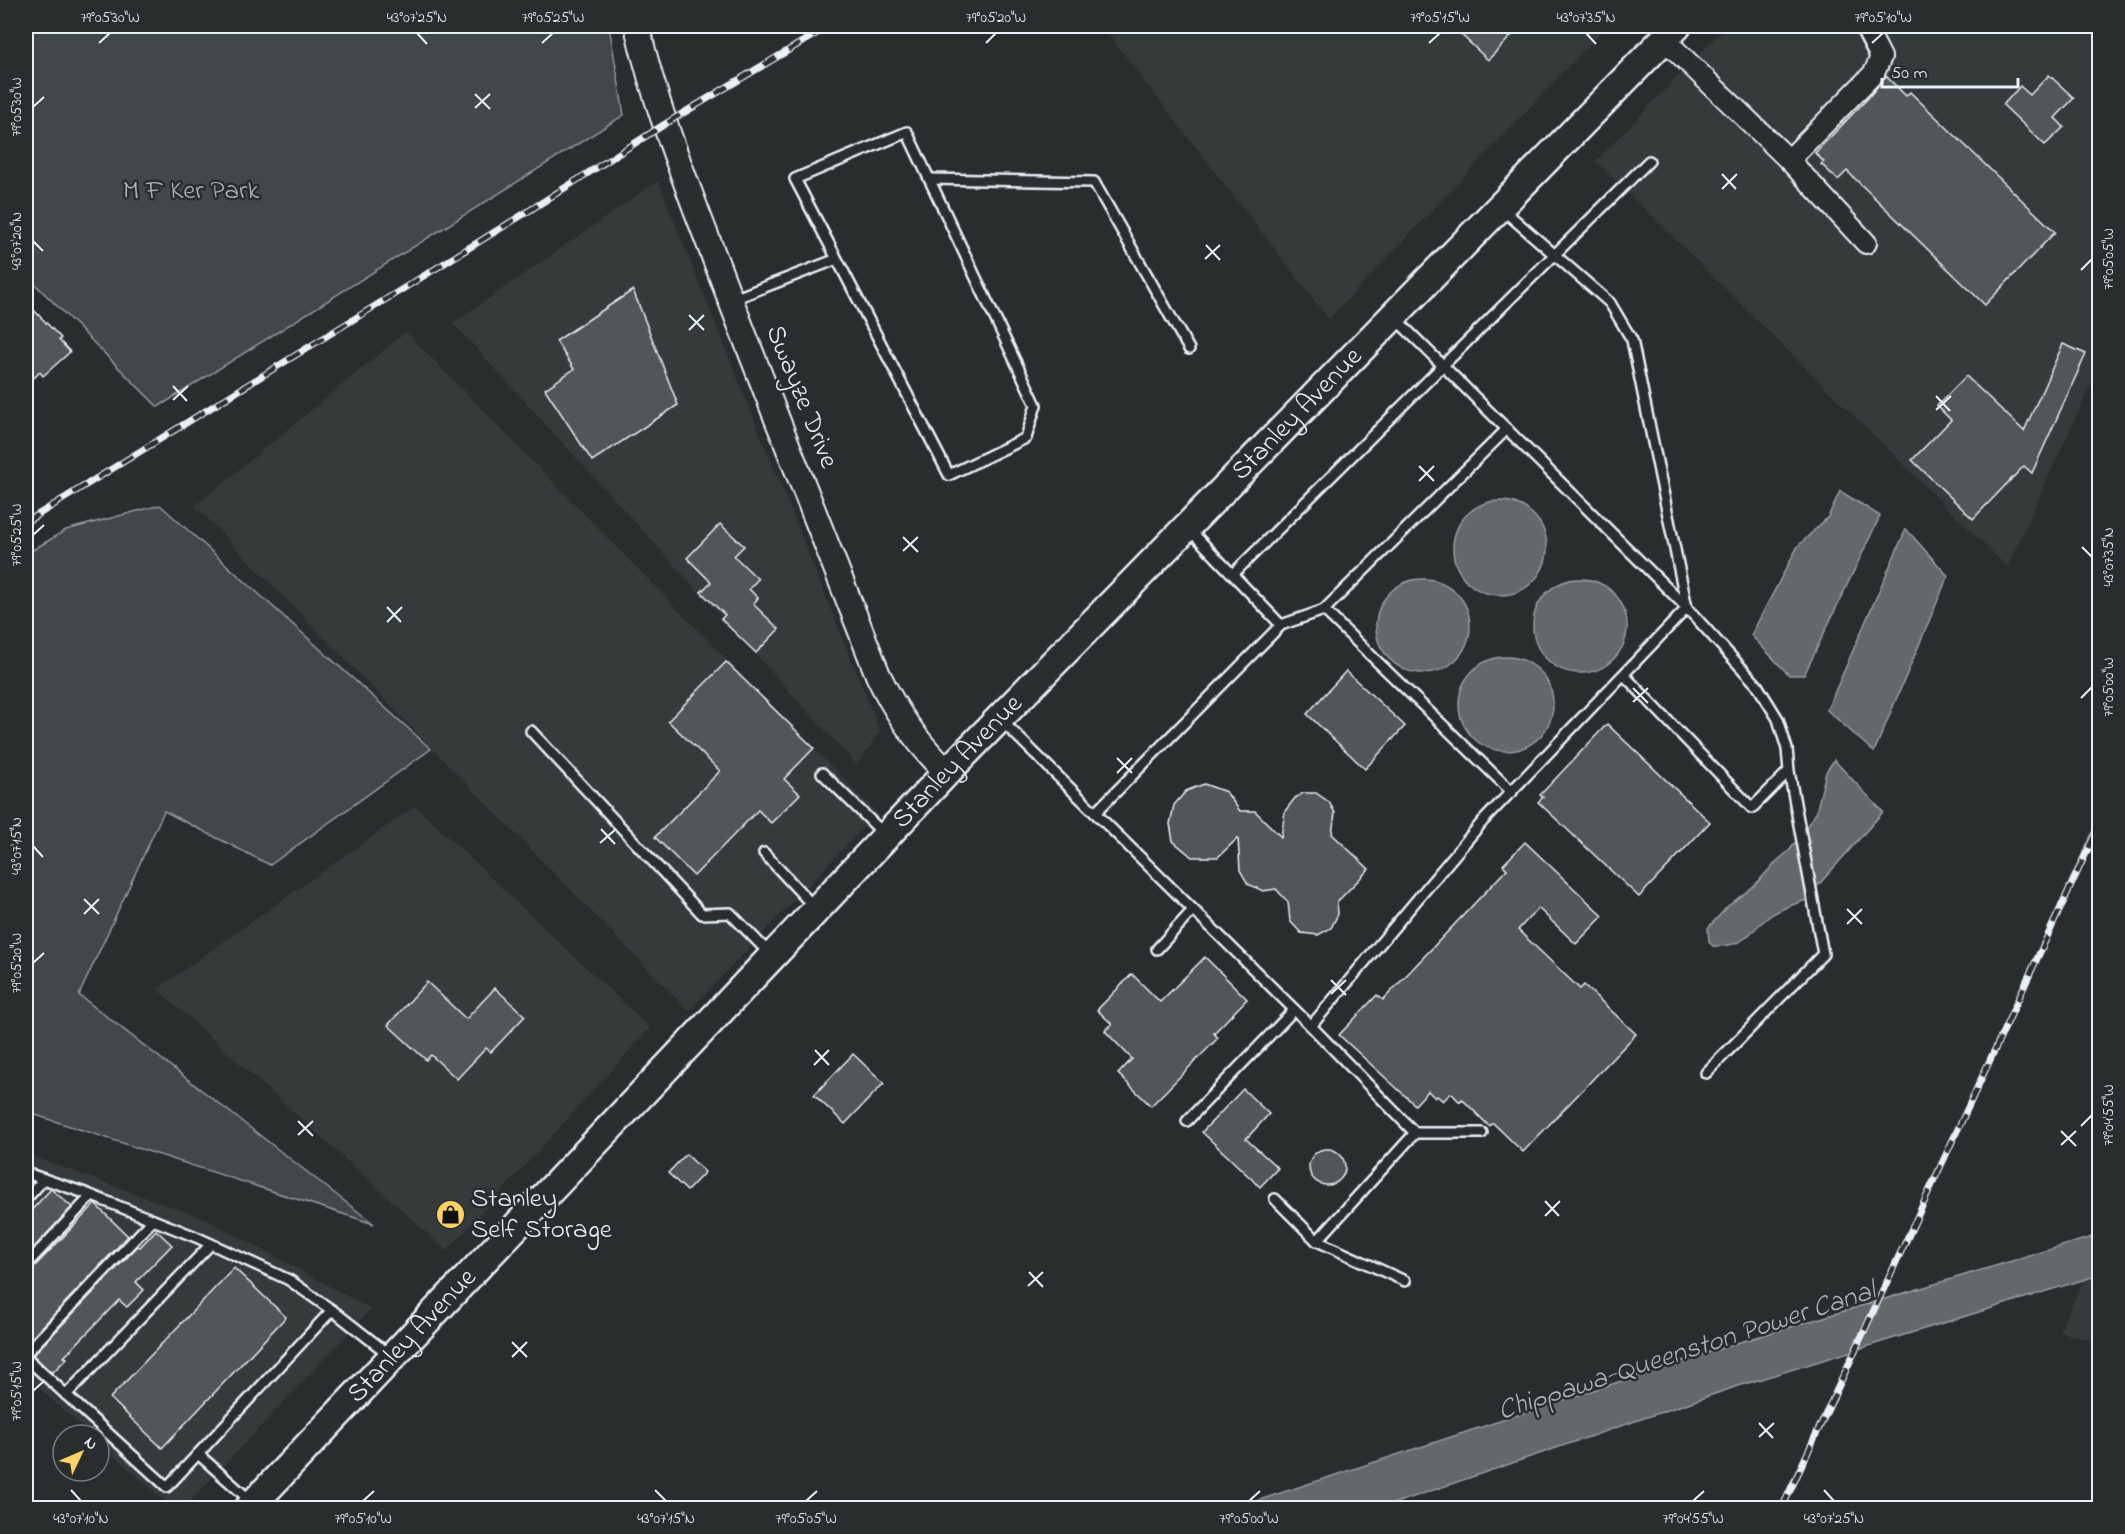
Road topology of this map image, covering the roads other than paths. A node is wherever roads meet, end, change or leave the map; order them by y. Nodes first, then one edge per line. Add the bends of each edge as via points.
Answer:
1 (638, 26) edge
2 (1865, 26) edge
3 (1671, 32) edge
4 (1789, 160) junction
5 (1649, 161) dead end
6 (929, 179) junction
7 (1501, 208) junction
8 (1866, 243) dead end
9 (1554, 254) junction
10 (837, 259) junction
11 (731, 300) junction
12 (1394, 317) junction
13 (1189, 349) dead end
14 (1442, 365) junction
15 (1507, 429) junction
16 (1187, 526) junction
17 (1233, 574) junction
18 (1688, 608) junction
19 (1324, 610) junction
20 (1281, 625) junction
21 (1624, 675) junction
22 (1000, 719) junction
23 (531, 731) dead end
24 (1789, 771) junction
25 (947, 772) junction
26 (822, 773) dead end
27 (1512, 792) junction
28 (1095, 813) junction
29 (886, 837) junction
30 (764, 853) dead end
31 (817, 909) junction
32 (1193, 910) junction
33 (1157, 949) dead end
34 (773, 957) junction
35 (1294, 1010) junction
36 (1311, 1026) junction
37 (1706, 1073) dead end
38 (1187, 1121) dead end
39 (1415, 1133) junction
40 (1482, 1133) dead end
41 (26, 1173) edge
42 (44, 1179) junction
43 (91, 1196) junction
44 (26, 1199) edge
45 (1275, 1199) dead end
46 (153, 1220) junction
47 (1317, 1241) junction
48 (211, 1244) junction
49 (26, 1265) edge
50 (1405, 1281) dead end
51 (332, 1310) junction
52 (26, 1353) edge
53 (393, 1357) junction
54 (26, 1358) edge
55 (66, 1395) junction
56 (198, 1454) junction
57 (251, 1506) edge

1 - 11 street, Swayze Drive via 665,124
2 - 4 street via 1881,57 1874,73
3 - 4 street
3 - 7 main road, Stanley Avenue
4 - 8 street
5 - 9 lane
6 - 10 lane via 907,132 795,179
6 - 10 lane via 1036,405 1026,438 949,475
6 - 13 lane via 1094,182
7 - 9 lane
7 - 12 main road, Stanley Avenue
9 - 14 lane
9 - 18 lane via 1610,303 1632,340
10 - 11 lane
11 - 25 street, Swayze Drive via 878,675 912,734
12 - 14 lane
12 - 16 main road, Stanley Avenue
14 - 15 lane
14 - 17 lane
15 - 18 lane
15 - 19 lane
16 - 17 lane
16 - 22 main road, Stanley Avenue
17 - 20 lane
18 - 21 lane
18 - 24 lane via 1757,685 1778,718
19 - 20 lane
19 - 27 lane
20 - 28 lane
21 - 24 lane via 1752,808
21 - 27 lane
22 - 25 main road, Stanley Avenue
22 - 28 lane
23 - 34 lane via 702,914 730,913
24 - 37 lane via 1823,954
25 - 29 main road, Stanley Avenue
26 - 29 lane
27 - 36 lane via 1483,821
28 - 32 lane
29 - 31 main road, Stanley Avenue
30 - 31 lane
31 - 34 main road, Stanley Avenue
32 - 33 lane
32 - 35 lane
34 - 53 main road, Stanley Avenue
35 - 36 lane
35 - 38 lane
36 - 39 lane
39 - 40 lane
39 - 47 lane
41 - 42 lane
42 - 43 lane
42 - 44 lane
43 - 46 lane
43 - 49 lane
45 - 47 lane
46 - 48 lane
46 - 52 lane
47 - 50 lane
48 - 51 lane via 289,1280
48 - 55 lane
51 - 53 lane
51 - 56 lane
53 - 57 main road, Stanley Avenue
54 - 55 lane
55 - 56 lane via 167,1487
56 - 57 lane

